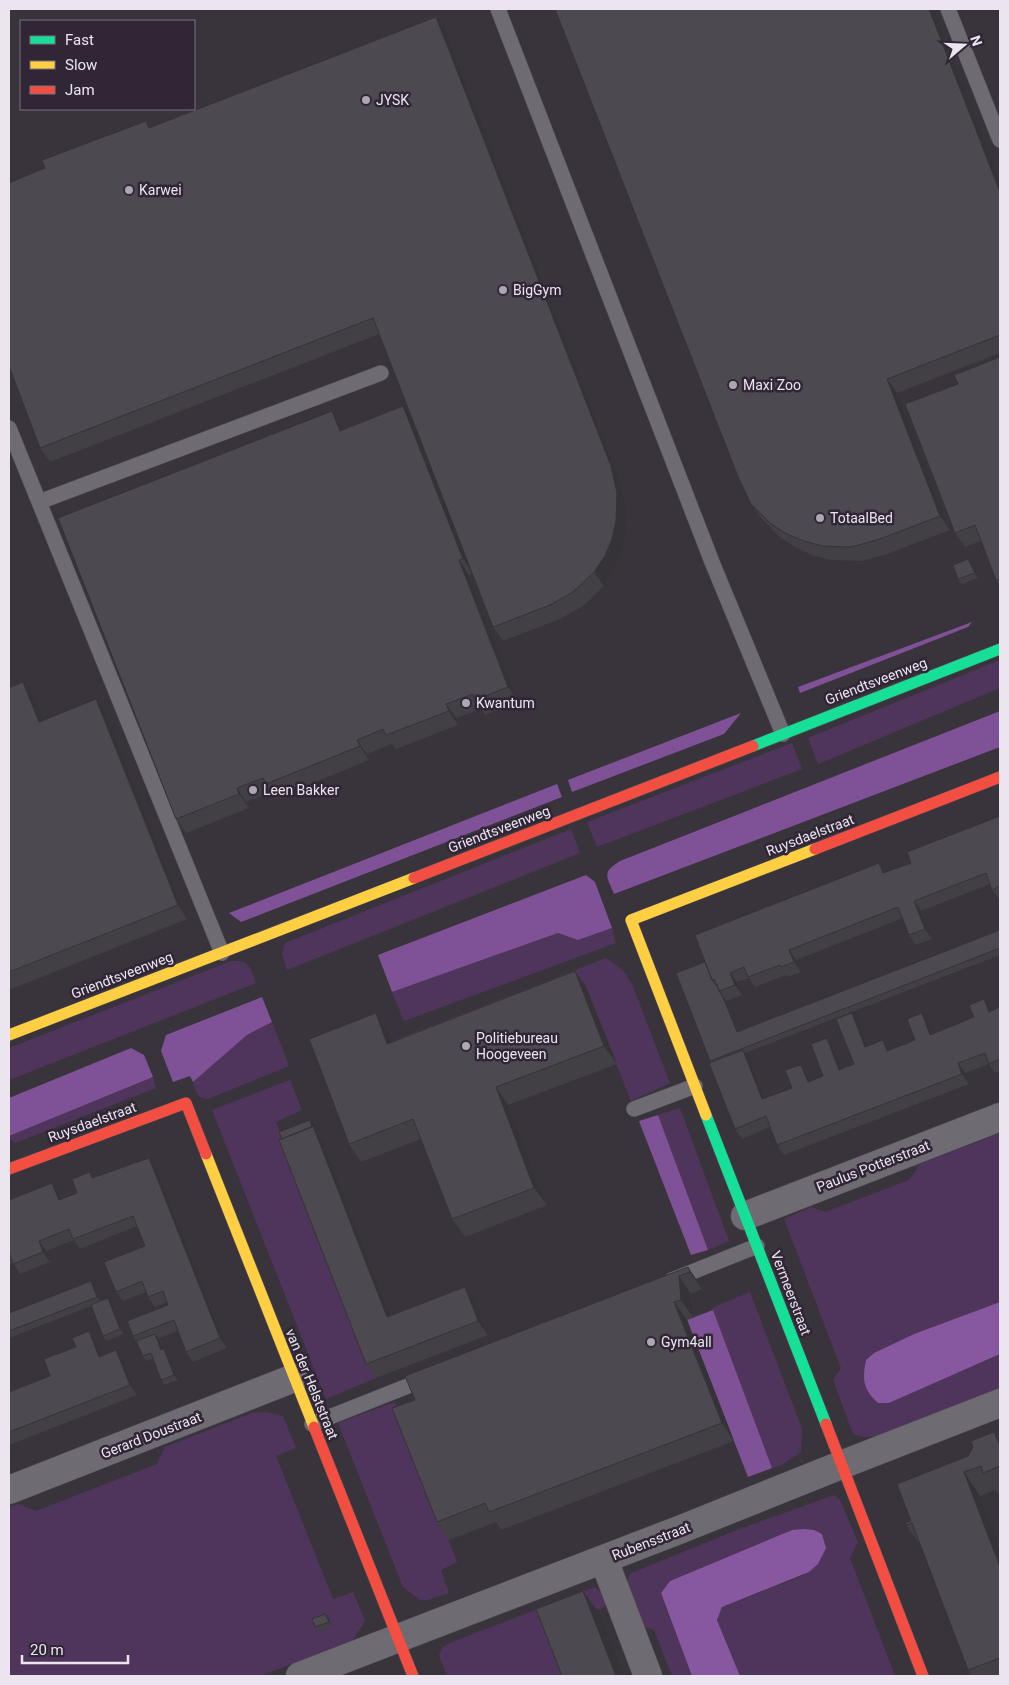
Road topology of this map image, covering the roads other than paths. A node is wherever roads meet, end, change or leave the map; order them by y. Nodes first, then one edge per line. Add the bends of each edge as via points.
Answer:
1 (498, 9) edge
2 (948, 9) edge
3 (1000, 140) edge
4 (381, 373) dead end
5 (9, 428) edge
6 (39, 502) junction
7 (1000, 648) edge
8 (782, 734) junction
9 (1000, 777) edge
10 (631, 920) joint
11 (222, 953) junction
12 (9, 1035) edge
13 (695, 1086) junction
14 (186, 1103) joint
15 (634, 1109) dead end
16 (1000, 1117) edge
17 (9, 1169) edge
18 (745, 1216) junction
19 (757, 1246) junction
20 (656, 1286) edge
21 (437, 1374) edge
22 (294, 1378) junction
23 (1000, 1403) edge
24 (312, 1424) junction
25 (841, 1465) junction
26 (9, 1490) edge
27 (604, 1560) junction
28 (398, 1639) junction
29 (300, 1676) edge
30 (413, 1676) edge
31 (648, 1676) edge
32 (923, 1676) edge

1 - 8 lane
2 - 3 lane
4 - 6 lane
5 - 6 lane
6 - 11 lane
7 - 8 street, Griendtsveenweg
8 - 11 street, Griendtsveenweg
9 - 10 street, Ruysdaelstraat
10 - 13 street, Vermeerstraat
11 - 12 street, Griendtsveenweg
13 - 15 lane
13 - 18 street, Vermeerstraat
14 - 17 street, Ruysdaelstraat
14 - 22 street, van der Helststraat
16 - 18 street, Paulus Potterstraat
18 - 19 street, Vermeerstraat
19 - 20 lane
19 - 25 street, Vermeerstraat
21 - 24 lane
22 - 24 street, van der Helststraat
22 - 26 street, Gerard Doustraat
23 - 25 street, Rubensstraat
24 - 28 street, van der Helststraat
25 - 27 street, Rubensstraat
25 - 32 street, Vermeerstraat
27 - 28 street, Rubensstraat
27 - 31 street
28 - 29 street, Rubensstraat
28 - 30 street, van der Helststraat

